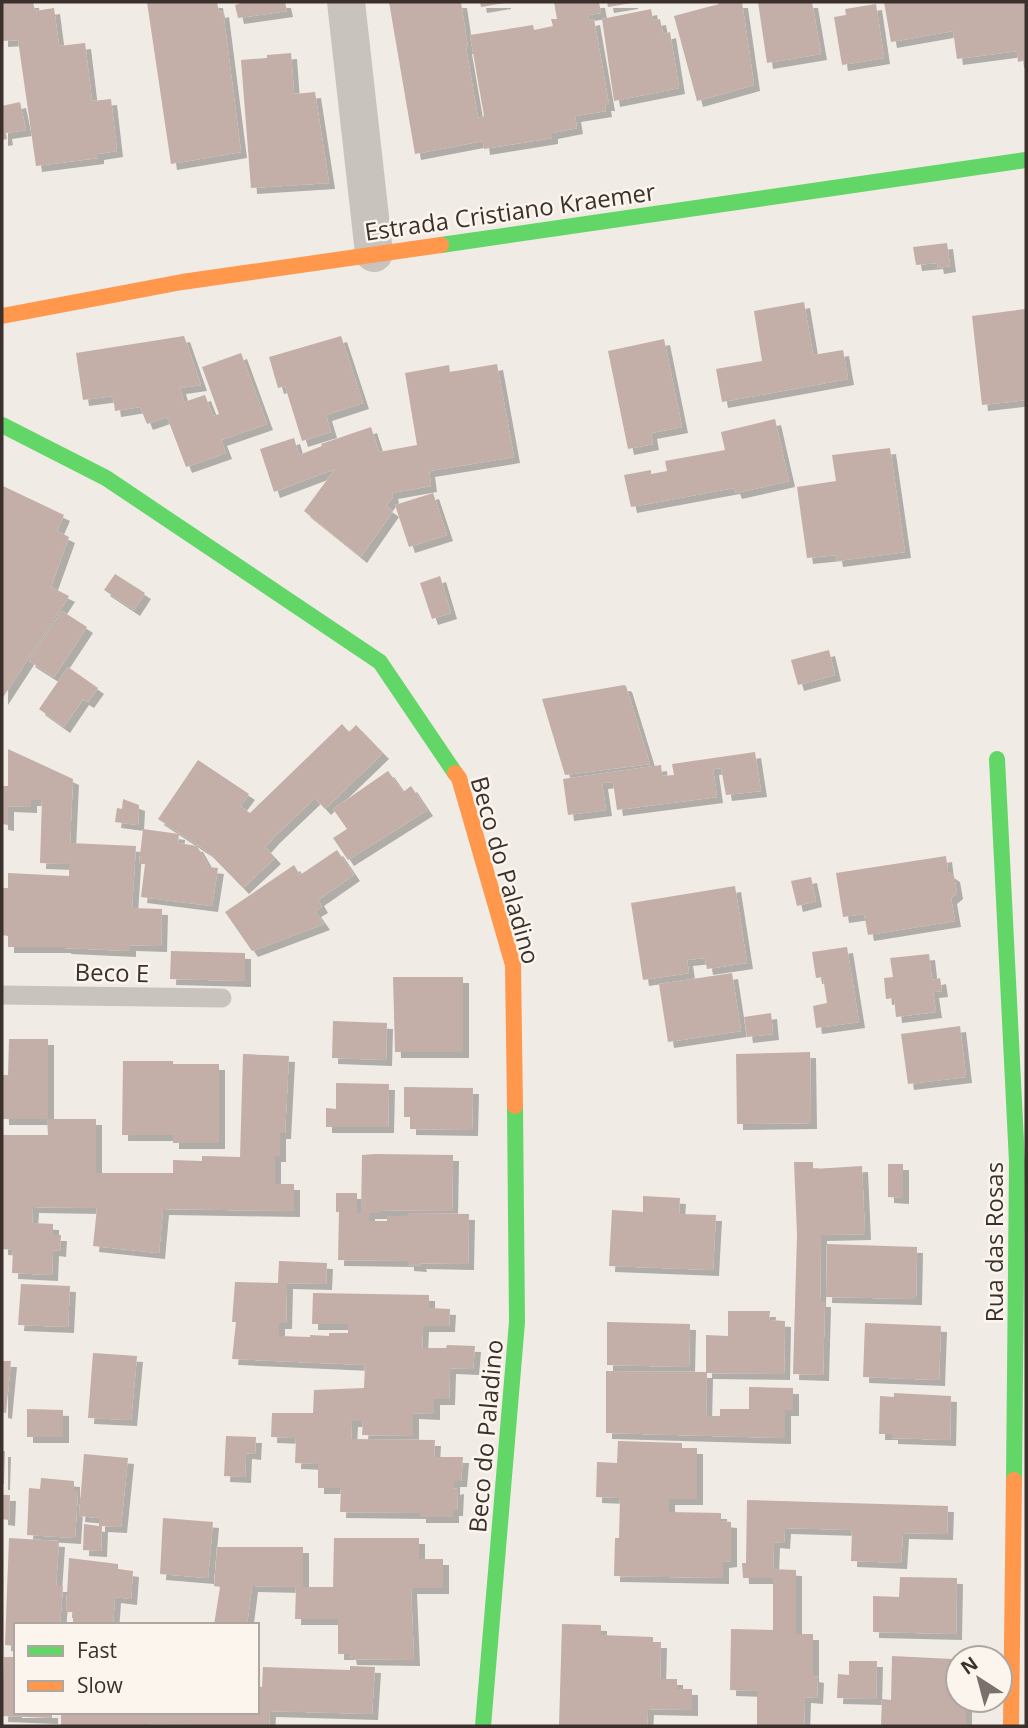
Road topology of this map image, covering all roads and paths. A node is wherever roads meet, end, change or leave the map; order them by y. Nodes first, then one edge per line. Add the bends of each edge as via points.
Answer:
1 (346, 2) edge
2 (1026, 160) edge
3 (374, 253) junction
4 (2, 316) edge
5 (2, 425) edge
6 (997, 759) dead end
7 (2, 995) edge
8 (222, 998) dead end
9 (1021, 1162) edge
10 (483, 1726) edge
11 (1011, 1726) edge

1 - 3 street
2 - 3 street, Estrada Cristiano Kraemer
3 - 4 street, Estrada Cristiano Kraemer
5 - 10 street, Beco do Paladino via 106,478 380,662 459,778 513,965 517,1322
6 - 9 street, Rua das Rosas
7 - 8 lane, Beco E
9 - 11 street, Rua das Rosas

